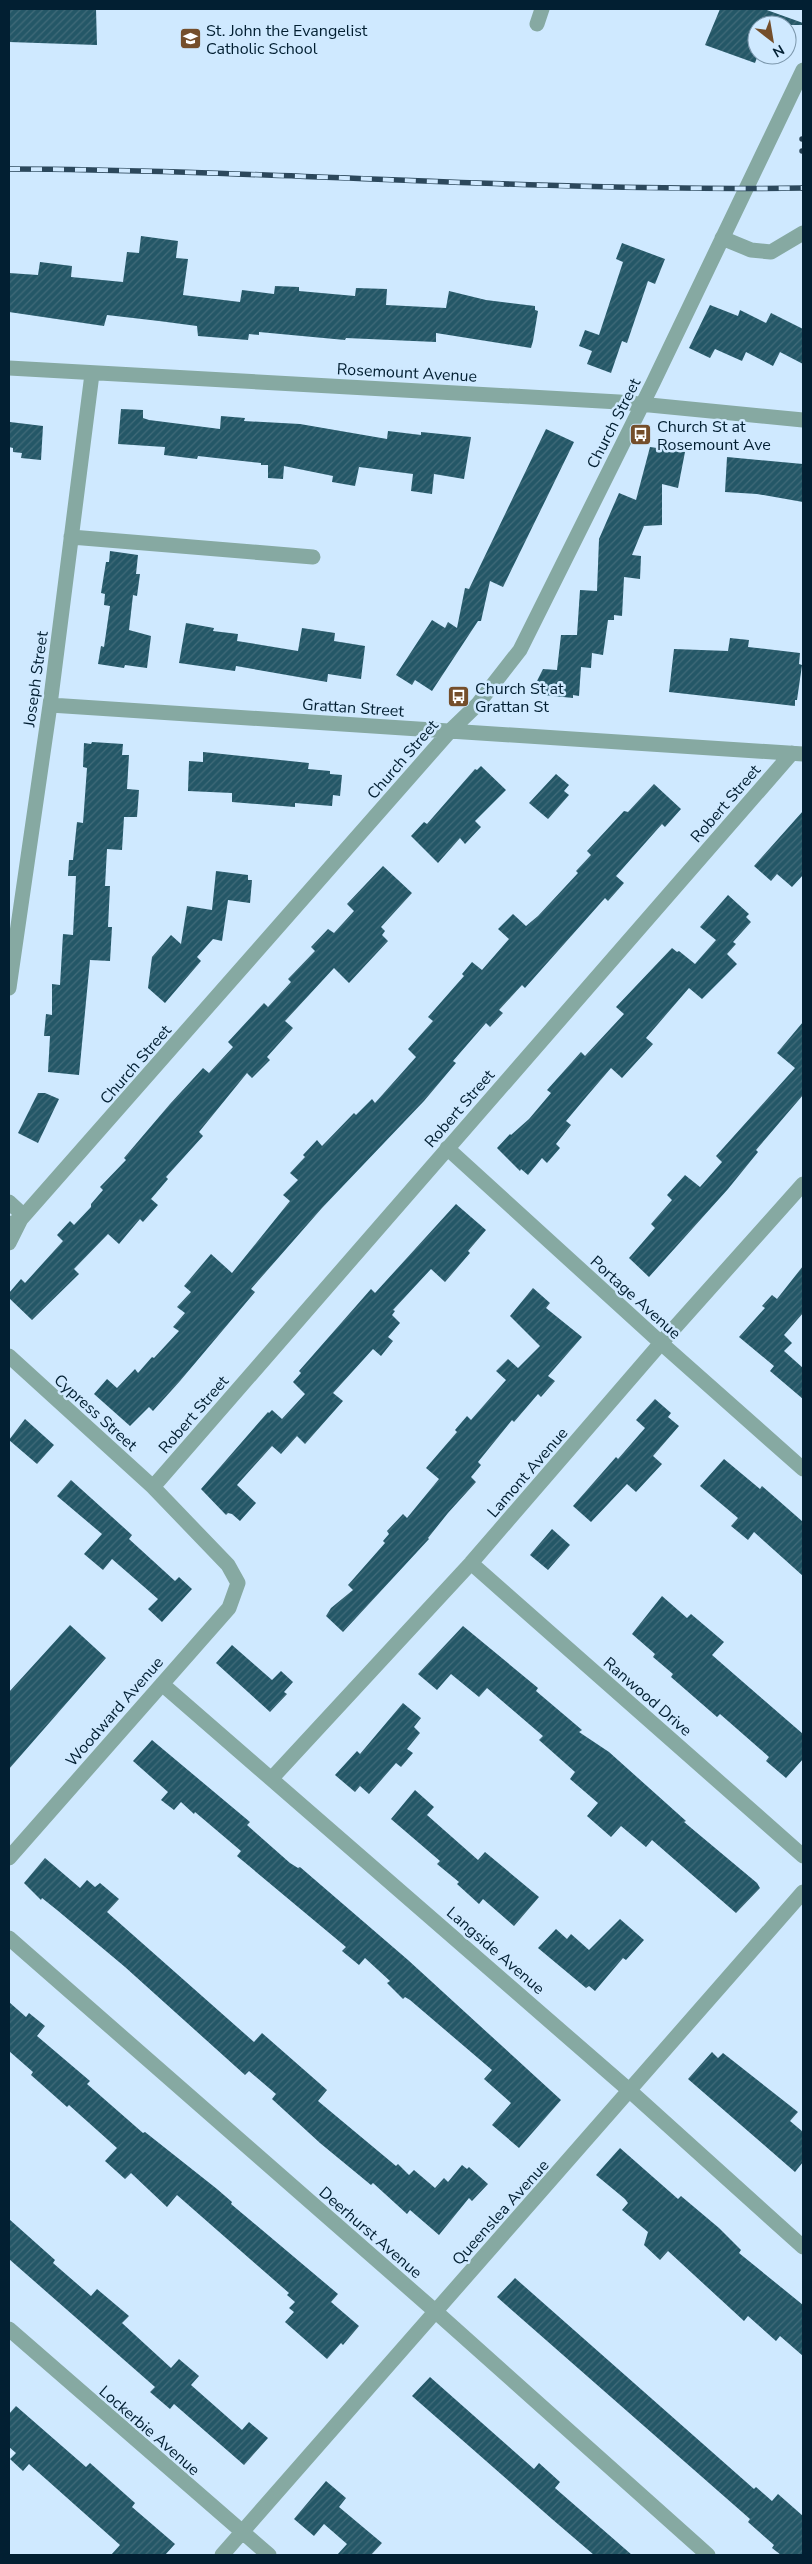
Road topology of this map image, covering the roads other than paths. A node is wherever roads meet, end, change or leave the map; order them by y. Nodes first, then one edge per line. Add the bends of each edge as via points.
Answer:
1 (542, 9) edge
2 (537, 24) dead end
3 (803, 70) edge
4 (803, 232) edge
5 (722, 238) junction
6 (9, 368) edge
7 (92, 374) junction
8 (642, 404) junction
9 (803, 420) edge
10 (71, 537) junction
11 (313, 557) dead end
12 (50, 705) junction
13 (451, 730) junction
14 (798, 753) edge
15 (9, 988) edge
16 (447, 1148) junction
17 (803, 1184) edge
18 (9, 1202) edge
19 (18, 1220) edge
20 (9, 1243) edge
21 (661, 1343) junction
22 (9, 1356) edge
23 (803, 1469) edge
24 (153, 1487) junction
25 (471, 1563) junction
26 (238, 1583) joint
27 (162, 1684) junction
28 (272, 1778) junction
29 (803, 1856) edge
30 (9, 1858) edge
31 (803, 1892) edge
32 (9, 1938) edge
33 (630, 2091) junction
34 (803, 2247) edge
35 (435, 2312) junction
36 (9, 2329) edge
37 (242, 2533) junction
38 (222, 2555) edge
39 (268, 2555) edge
40 (708, 2555) edge

1 - 2 street
3 - 5 street, Church Street
4 - 5 street via 771,252 751,250
5 - 8 street, Church Street
6 - 7 street, Rosemount Avenue
7 - 8 street, Rosemount Avenue
7 - 10 street, Joseph Street
8 - 9 street, Rosemount Avenue
8 - 13 street, Church Street via 520,650 477,705
10 - 11 street
10 - 12 street, Joseph Street
12 - 13 street, Grattan Street
12 - 15 street, Joseph Street
13 - 14 street, Grattan Street
13 - 19 street, Church Street
14 - 16 street, Robert Street
16 - 21 street, Portage Avenue
16 - 24 street, Robert Street
17 - 21 street, Lamont Avenue
18 - 19 street
19 - 20 street, Church Street
21 - 23 street, Portage Avenue
21 - 25 street, Lamont Avenue
22 - 24 street, Cypress Street
24 - 26 street, Cypress Street via 228,1565
25 - 28 street, Lamont Avenue
25 - 29 street, Ranwood Drive
26 - 27 street, Woodward Avenue via 229,1608
27 - 28 street, Langside Avenue
27 - 30 street, Woodward Avenue
28 - 33 street, Langside Avenue
31 - 33 street, Queenslea Avenue
32 - 35 street, Deerhurst Avenue
33 - 34 street, Langside Avenue
33 - 35 street, Queenslea Avenue
35 - 37 street, Queenslea Avenue
35 - 40 street, Deerhurst Avenue
36 - 37 street, Lockerbie Avenue
37 - 38 street, Queenslea Avenue
37 - 39 street, Lockerbie Avenue

